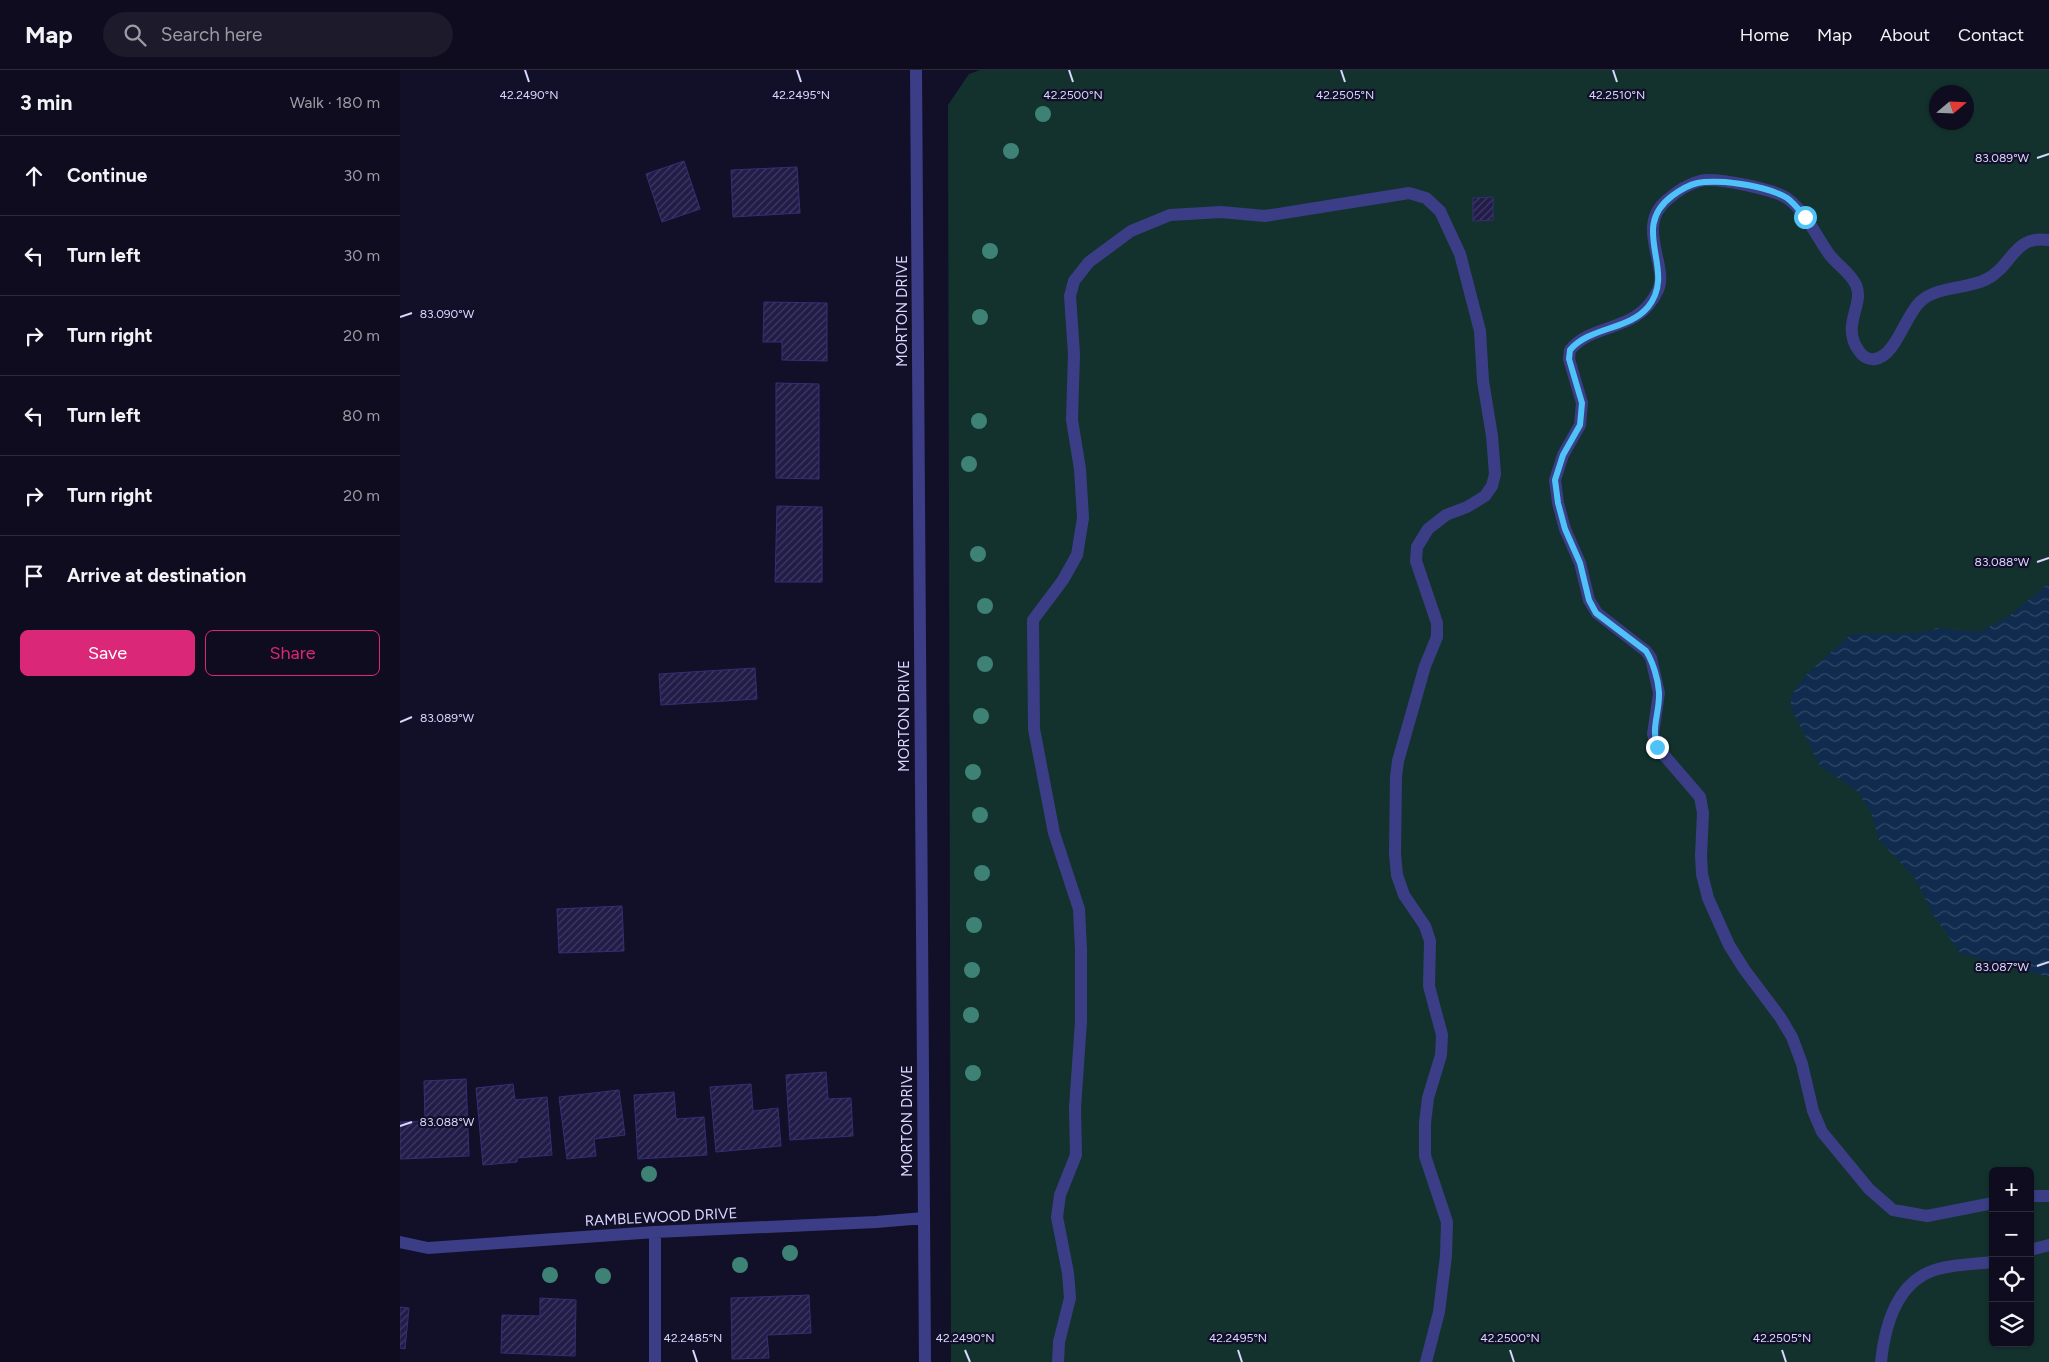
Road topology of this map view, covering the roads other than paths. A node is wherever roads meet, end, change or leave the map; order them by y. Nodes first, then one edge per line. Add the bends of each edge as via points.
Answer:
1 (916, 70) edge
2 (2049, 240) edge
3 (2034, 1196) edge
4 (2049, 1196) edge
5 (1989, 1204) edge
6 (924, 1218) junction
7 (656, 1232) junction
8 (400, 1242) edge
9 (2049, 1245) edge
10 (2034, 1249) edge
11 (1989, 1262) edge
12 (655, 1362) edge
13 (925, 1362) edge
14 (1058, 1362) edge
15 (1426, 1362) edge
16 (1880, 1362) edge

1 - 6 street, MORTON DRIVE
2 - 5 street via 2026,241 1985,280 1922,300 1912,310 1892,348 1881,358 1872,360 1864,357 1851,333 1857,287 1788,199 1770,191 1734,183 1701,181 1680,190 1664,202 1656,214 1652,240 1659,270 1659,288 1648,308 1630,320 1584,337 1570,350 1569,359 1582,403 1580,425 1563,455 1555,480 1565,529 1596,613 1651,658 1659,693 1654,734 1657,747 1700,797 1703,812 1702,874 1708,898 1729,945 1780,1016 1798,1049 1813,1111 1822,1132 1869,1189 1893,1210 1927,1216
3 - 4 street
6 - 7 street, RAMBLEWOOD DRIVE
6 - 13 street, MORTON DRIVE
7 - 8 street, RAMBLEWOOD DRIVE via 428,1248
7 - 12 street
9 - 10 street
11 - 16 street via 1941,1268 1914,1280 1894,1307 1884,1334
14 - 15 street via 1059,1342 1070,1298 1057,1217 1060,1195 1076,1155 1081,950 1079,909 1054,833 1034,729 1033,620 1063,580 1076,555 1083,518 1072,420 1074,354 1070,296 1074,281 1089,262 1131,231 1170,215 1221,212 1265,216 1409,193 1426,198 1440,212 1460,254 1480,331 1495,474 1485,496 1446,515 1428,529 1417,547 1416,561 1437,623 1437,638 1425,666 1396,777 1397,875 1404,895 1425,926 1430,941 1429,986 1442,1035 1441,1055 1428,1098 1425,1156 1447,1222 1446,1256 1439,1312

